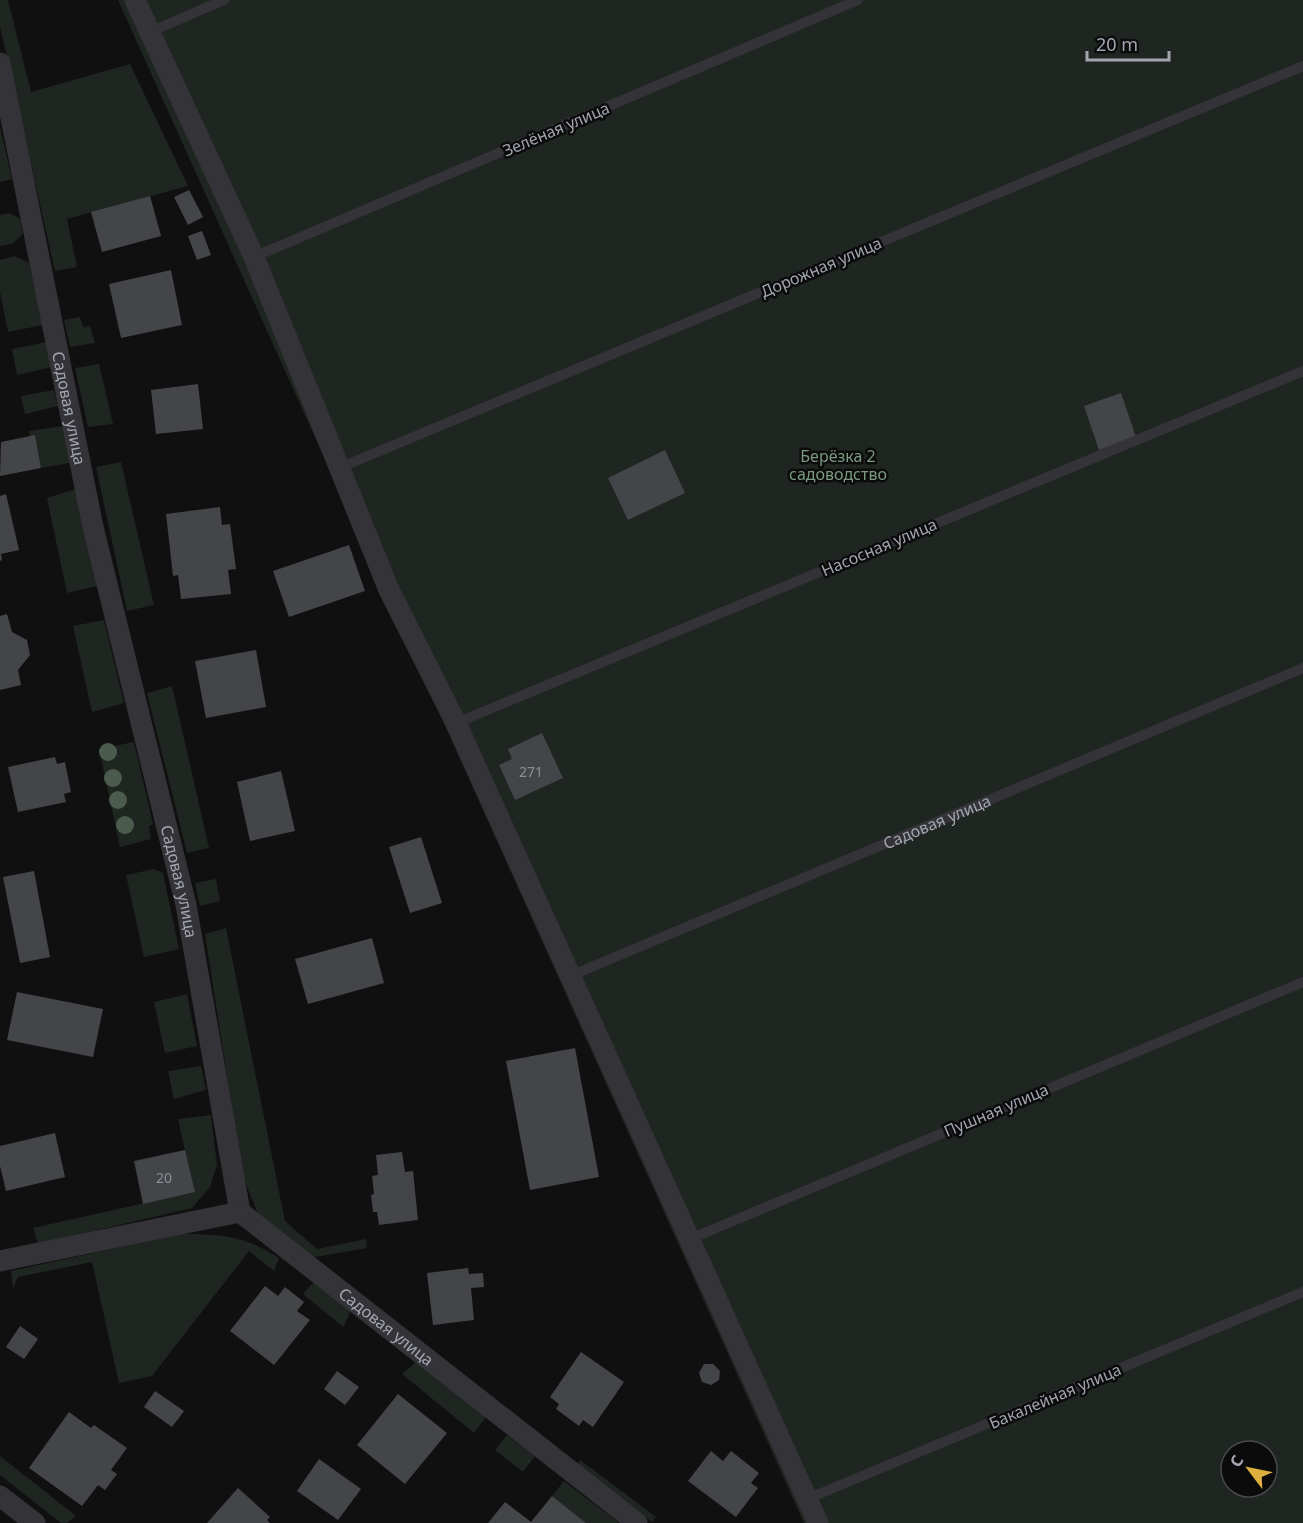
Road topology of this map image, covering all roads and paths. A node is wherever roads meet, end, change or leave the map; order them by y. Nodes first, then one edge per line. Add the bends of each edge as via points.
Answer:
1 (135, 0) edge
2 (224, 0) edge
3 (858, 0) edge
4 (150, 32) junction
5 (0, 63) edge
6 (1303, 66) edge
7 (254, 257) junction
8 (1303, 371) edge
9 (339, 468) junction
10 (1303, 668) edge
11 (456, 723) junction
12 (570, 976) junction
13 (1303, 982) edge
14 (240, 1212) junction
15 (690, 1239) junction
16 (0, 1261) edge
17 (1303, 1292) edge
18 (0, 1496) edge
19 (807, 1499) junction
20 (35, 1523) edge
21 (637, 1523) edge
22 (818, 1523) edge

1 - 4 street
2 - 4 lane
3 - 7 lane, Зелёная улица
4 - 7 street
5 - 14 street, Садовая улица via 93,527 186,905
6 - 9 lane, Дорожная улица
7 - 9 street
8 - 11 lane, Насосная улица
9 - 11 street via 389,590
10 - 12 lane, Садовая улица
11 - 12 street
12 - 15 street
13 - 15 lane, Пушная улица
14 - 16 street
14 - 21 street, Садовая улица
15 - 19 street
17 - 19 lane, Бакалейная улица
18 - 20 street
19 - 22 street

